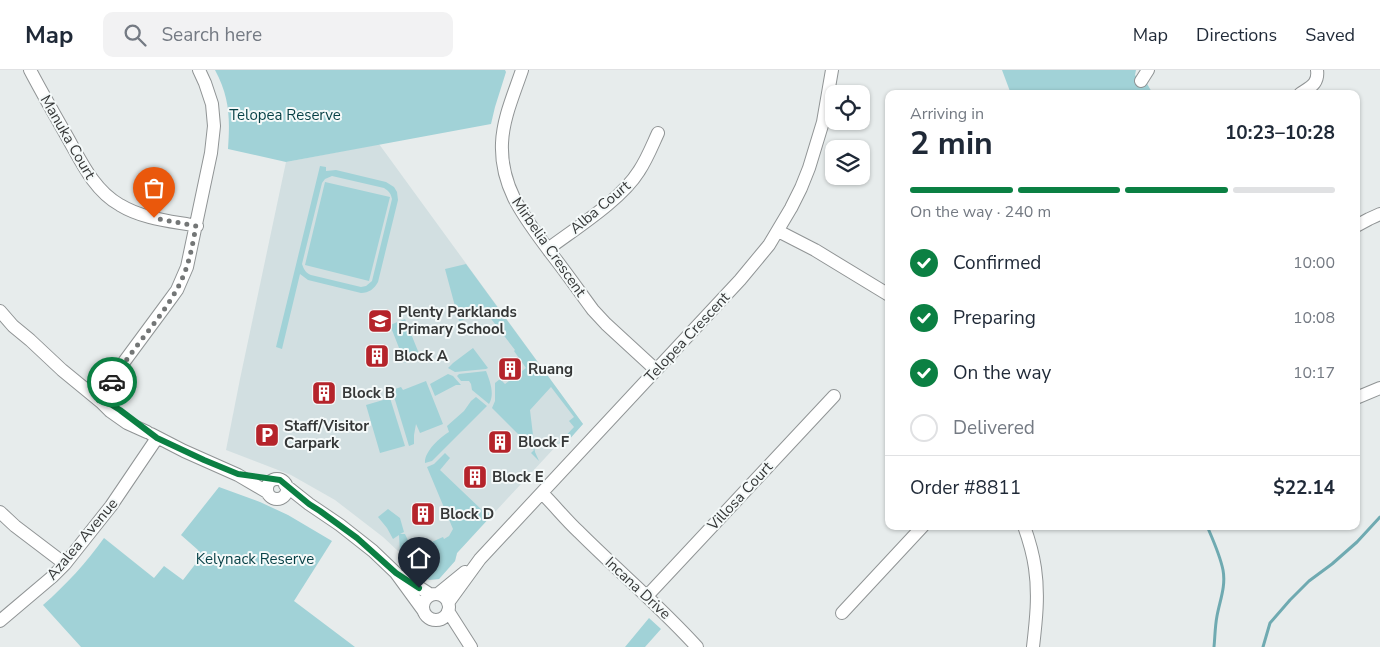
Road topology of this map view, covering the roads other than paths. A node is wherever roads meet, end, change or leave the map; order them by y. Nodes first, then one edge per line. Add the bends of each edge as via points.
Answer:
1 (30, 70) edge
2 (199, 70) edge
3 (522, 70) edge
4 (1317, 70) edge
5 (831, 72) edge
6 (1305, 90) edge
7 (658, 133) dead end
8 (1380, 214) edge
9 (1360, 224) edge
10 (196, 226) junction
11 (780, 228) junction
12 (548, 249) junction
13 (885, 293) edge
14 (0, 303) edge
15 (0, 311) edge
16 (30, 340) junction
17 (656, 370) junction
18 (1380, 388) edge
19 (834, 396) dead end
20 (1360, 396) edge
21 (98, 400) junction
22 (152, 434) junction
23 (238, 474) junction
24 (280, 482) junction
25 (267, 492) junction
26 (539, 496) junction
27 (280, 498) junction
28 (309, 504) junction
29 (0, 512) edge
30 (919, 530) edge
31 (1025, 530) edge
32 (480, 559) junction
33 (65, 564) junction
34 (396, 573) junction
35 (434, 595) junction
36 (647, 596) junction
37 (423, 610) junction
38 (445, 611) junction
39 (842, 613) dead end
40 (0, 621) edge
41 (470, 647) edge
42 (697, 647) edge
43 (1033, 647) edge

1 - 10 street, Manuka Court via 84,168 107,196 139,214
2 - 10 street via 210,98 214,126
3 - 12 street, Mirbelia Crescent via 506,118 503,162 515,201
4 - 6 street via 1316,82
5 - 11 street, Telopea Crescent via 817,145 801,188
7 - 12 street, Alba Court via 639,172 621,193
8 - 9 street
10 - 21 street via 187,267 177,290
11 - 13 street
11 - 17 street, Telopea Crescent via 740,280
12 - 17 street, Mirbelia Crescent via 598,317
14 - 16 street
15 - 16 street
16 - 21 street
17 - 26 street, Telopea Crescent
18 - 20 street
19 - 36 street, Villosa Court
21 - 22 street via 120,410
22 - 23 street
22 - 33 street, Azalea Avenue via 124,488
23 - 24 street
23 - 25 street
24 - 25 street via 269,483
24 - 27 street via 286,488
24 - 28 street
25 - 27 street via 272,498
26 - 32 street, Telopea Crescent
26 - 36 street, Incana Drive
27 - 28 street
28 - 34 street via 357,538
29 - 33 street
30 - 39 street
31 - 43 street via 1037,582
32 - 35 street, Telopea Crescent
32 - 38 street, Telopea Crescent
33 - 40 street, Azalea Avenue
34 - 35 street
34 - 37 street
35 - 37 street via 424,601
35 - 38 street via 444,597
36 - 42 street, Incana Drive
37 - 38 street via 432,619
38 - 41 street

